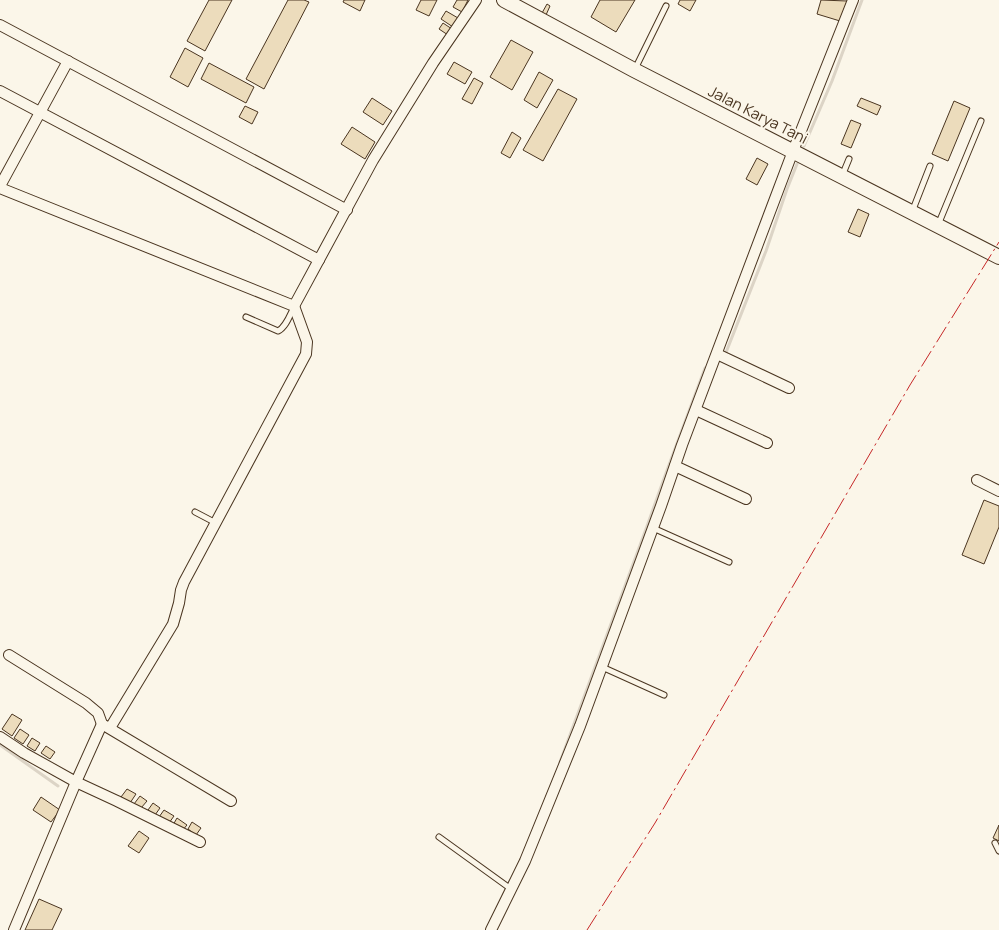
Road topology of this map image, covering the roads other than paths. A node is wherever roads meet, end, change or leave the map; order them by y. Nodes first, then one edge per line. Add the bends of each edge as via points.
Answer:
1 (476, 0) edge
2 (504, 0) edge
3 (853, 0) edge
4 (520, 4) edge
5 (666, 6) dead end
6 (1, 26) edge
7 (68, 62) junction
8 (634, 70) junction
9 (0, 91) edge
10 (40, 112) junction
11 (981, 121) dead end
12 (793, 151) junction
13 (849, 159) dead end
14 (930, 166) dead end
15 (842, 177) junction
16 (0, 187) edge
17 (346, 210) junction
18 (912, 213) junction
19 (938, 226) junction
20 (999, 257) edge
21 (319, 260) junction
22 (294, 306) junction
23 (246, 317) dead end
24 (717, 354) junction
25 (789, 388) dead end
26 (696, 410) junction
27 (767, 443) dead end
28 (675, 466) junction
29 (977, 480) dead end
30 (999, 491) edge
31 (746, 499) dead end
32 (194, 512) dead end
33 (216, 523) junction
34 (654, 528) junction
35 (729, 562) dead end
36 (9, 655) dead end
37 (602, 667) junction
38 (664, 695) dead end
39 (106, 726) junction
40 (0, 737) edge
41 (76, 782) junction
42 (231, 801) dead end
43 (439, 837) dead end
44 (200, 842) dead end
45 (995, 843) dead end
46 (999, 851) edge
47 (511, 889) junction
48 (14, 930) edge
49 (491, 930) edge

1 - 17 street via 433,63
2 - 4 street, Jalan Karya Tani
3 - 12 street
4 - 8 street, Jalan Karya Tani
5 - 8 lane
6 - 7 street
7 - 10 street
7 - 17 street
8 - 12 street, Jalan Karya Tani
9 - 10 street
10 - 16 street
10 - 21 street
11 - 19 lane
12 - 15 street, Jalan Karya Tani
12 - 24 street
13 - 15 lane
14 - 18 lane
15 - 18 street, Jalan Karya Tani
16 - 22 street
17 - 21 street
18 - 19 street, Jalan Karya Tani
19 - 20 street, Jalan Karya Tani
21 - 22 street
22 - 23 lane via 278,331
22 - 33 street via 307,342 306,354
24 - 25 street
24 - 26 street
26 - 27 street
26 - 28 street
28 - 31 street
28 - 34 street
29 - 30 street
32 - 33 lane
33 - 39 street via 181,590 173,624
34 - 35 lane
34 - 37 street
36 - 39 street via 86,703
37 - 38 lane
37 - 47 street via 556,786
39 - 41 street
39 - 42 street
40 - 41 street
41 - 44 street
41 - 48 street
43 - 47 lane
45 - 46 lane
47 - 49 street

